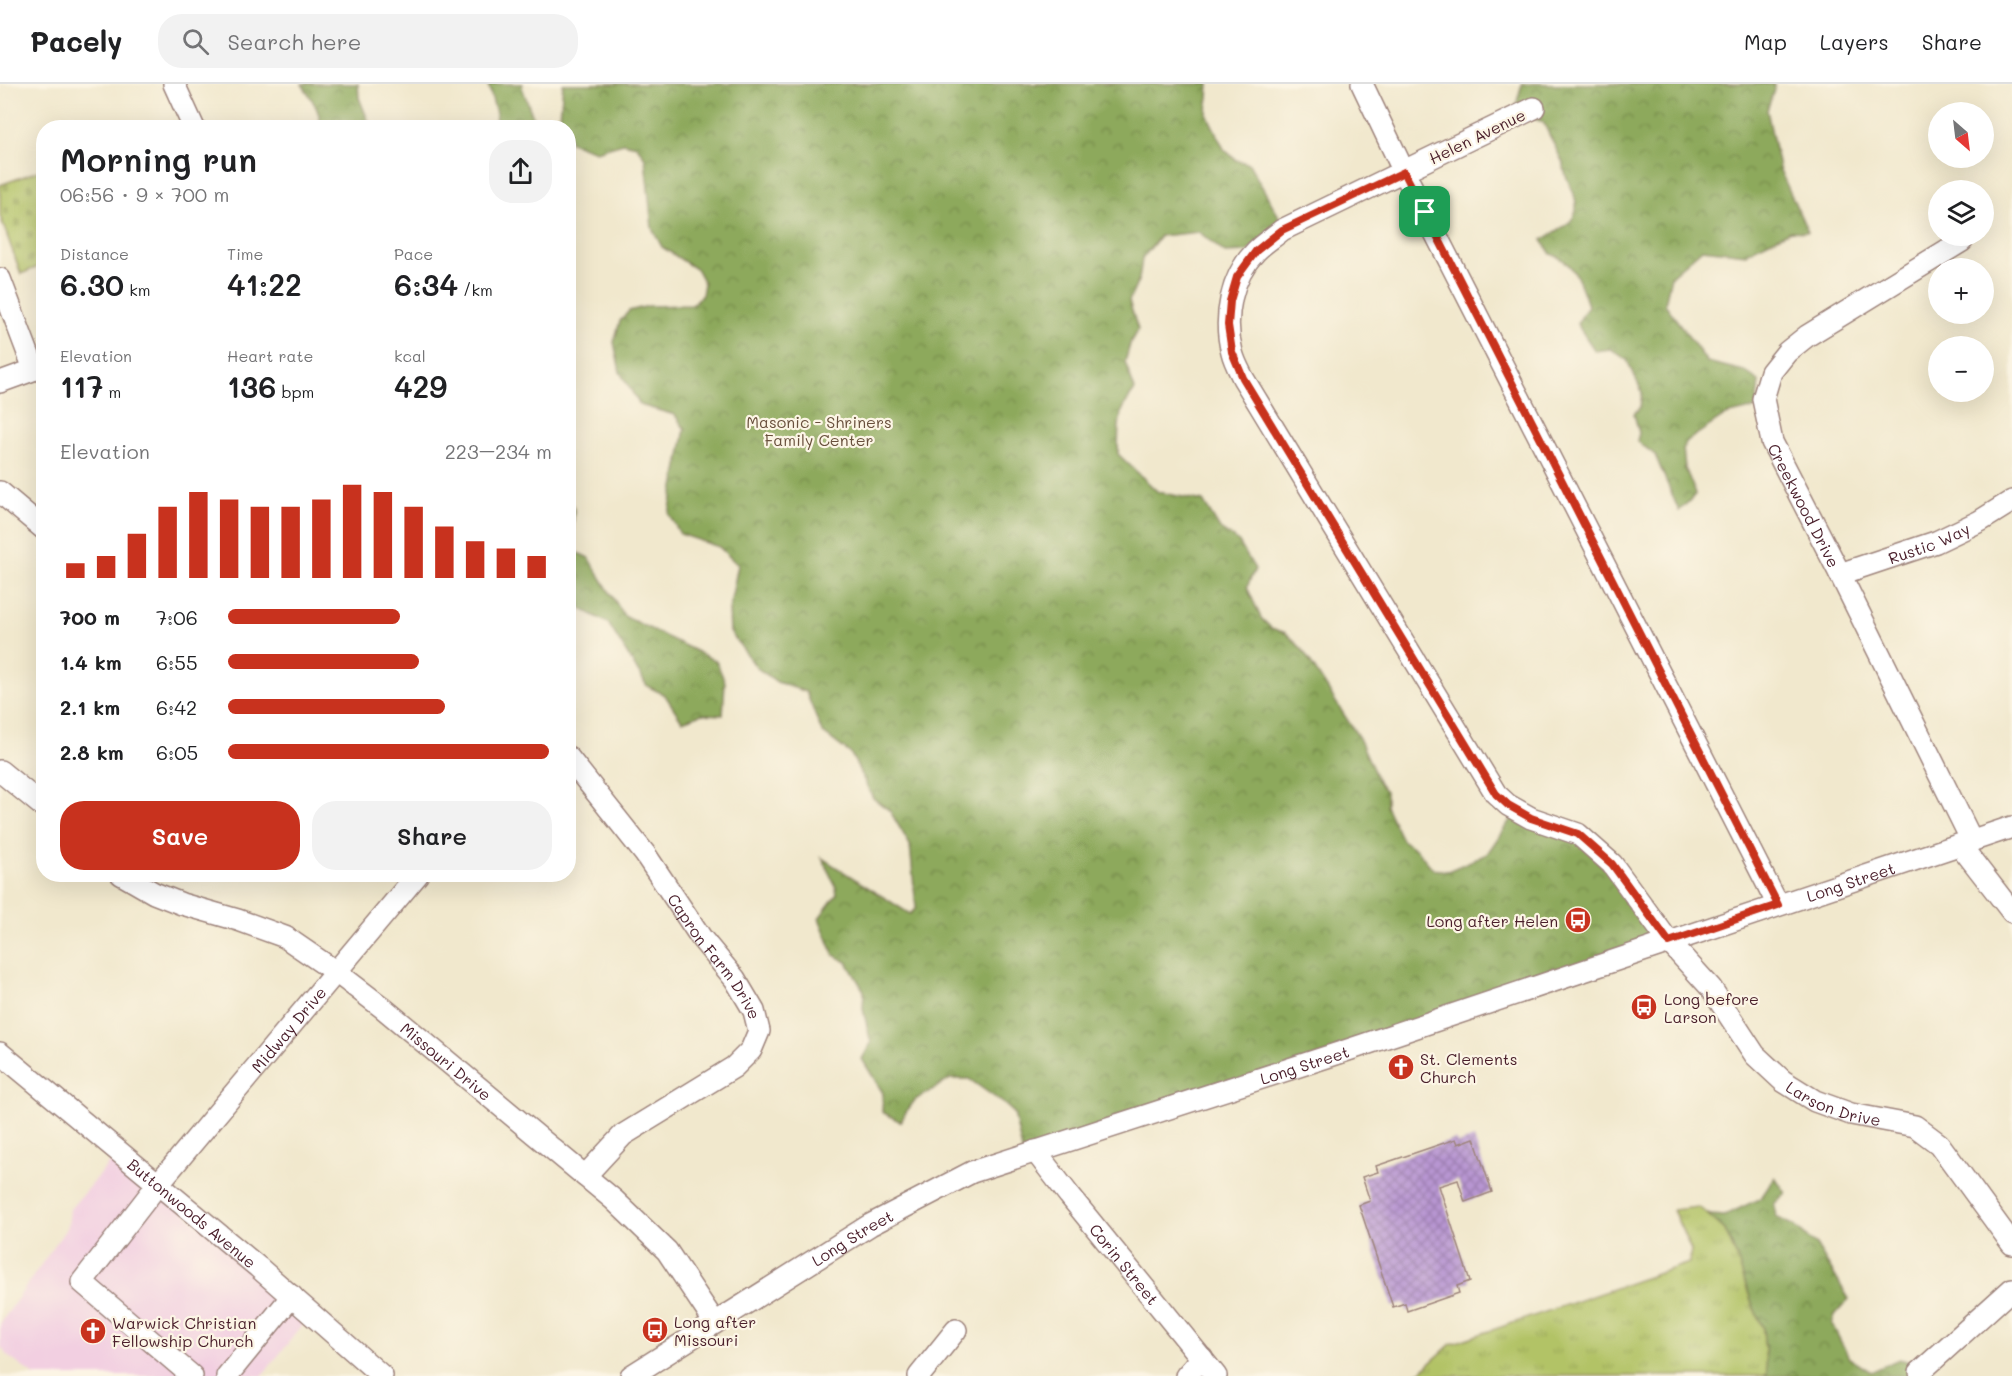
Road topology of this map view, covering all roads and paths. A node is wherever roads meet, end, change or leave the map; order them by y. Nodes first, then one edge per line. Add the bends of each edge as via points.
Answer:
1 (174, 84) edge
2 (1362, 84) edge
3 (1534, 108) dead end
4 (190, 120) edge
5 (1404, 172) junction
6 (1954, 246) edge
7 (0, 279) edge
8 (36, 360) edge
9 (36, 368) edge
10 (0, 382) edge
11 (0, 492) edge
12 (2012, 501) edge
13 (36, 522) edge
14 (1840, 574) junction
15 (576, 769) edge
16 (0, 771) edge
17 (36, 800) edge
18 (2012, 827) edge
19 (1966, 843) junction
20 (135, 882) edge
21 (411, 882) edge
22 (1778, 905) junction
23 (2012, 912) edge
24 (1669, 942) junction
25 (336, 972) junction
26 (0, 1053) edge
27 (1035, 1151) junction
28 (585, 1176) junction
29 (158, 1184) junction
30 (2012, 1244) edge
31 (2012, 1289) edge
32 (292, 1296) junction
33 (715, 1323) junction
34 (956, 1330) dead end
35 (1202, 1358) junction
36 (1920, 1372) dead end
37 (192, 1376) edge
38 (227, 1376) edge
39 (382, 1376) edge
40 (631, 1376) edge
41 (919, 1376) edge
42 (1186, 1376) edge
43 (1216, 1376) edge

1 - 4 street
2 - 5 street
3 - 5 street, Helen Avenue
5 - 22 street
5 - 24 street, Helen Avenue via 1282,230 1256,251 1237,277 1230,301 1232,352 1243,378 1496,794 1531,818 1578,834 1612,864
6 - 14 street, Creekwood Drive via 1807,336 1771,372 1763,399 1772,442
7 - 8 street
9 - 10 street
11 - 13 street
12 - 14 street, Rustic Way via 1936,543
14 - 19 street, Creekwood Drive
15 - 28 street, Capron Farm Drive via 645,854 702,939 735,979 754,1011 759,1030 751,1050 734,1067 623,1135
16 - 17 street
18 - 19 street, Long Street
19 - 22 street, Long Street
19 - 23 street, Creekwood Drive
20 - 25 street, Missouri Drive via 182,904 285,937
21 - 25 street, Midway Drive
22 - 24 street, Long Street
24 - 27 street, Long Street
24 - 30 street, Larson Drive via 1712,988 1755,1055 1783,1081 1815,1101 1851,1114 1915,1126 1939,1144
25 - 28 street, Missouri Drive
25 - 29 street, Midway Drive
26 - 29 street, Buttonwoods Avenue
27 - 33 street, Long Street via 972,1172 870,1225
27 - 35 street, Corin Street
28 - 33 street, Missouri Drive via 667,1251
29 - 32 street, Buttonwoods Avenue
29 - 37 street, Midway Drive via 82,1282
31 - 36 street
32 - 38 street
32 - 39 street, Buttonwoods Avenue
33 - 40 street, Long Street
34 - 41 street
35 - 42 street
35 - 43 street, Corin Street

